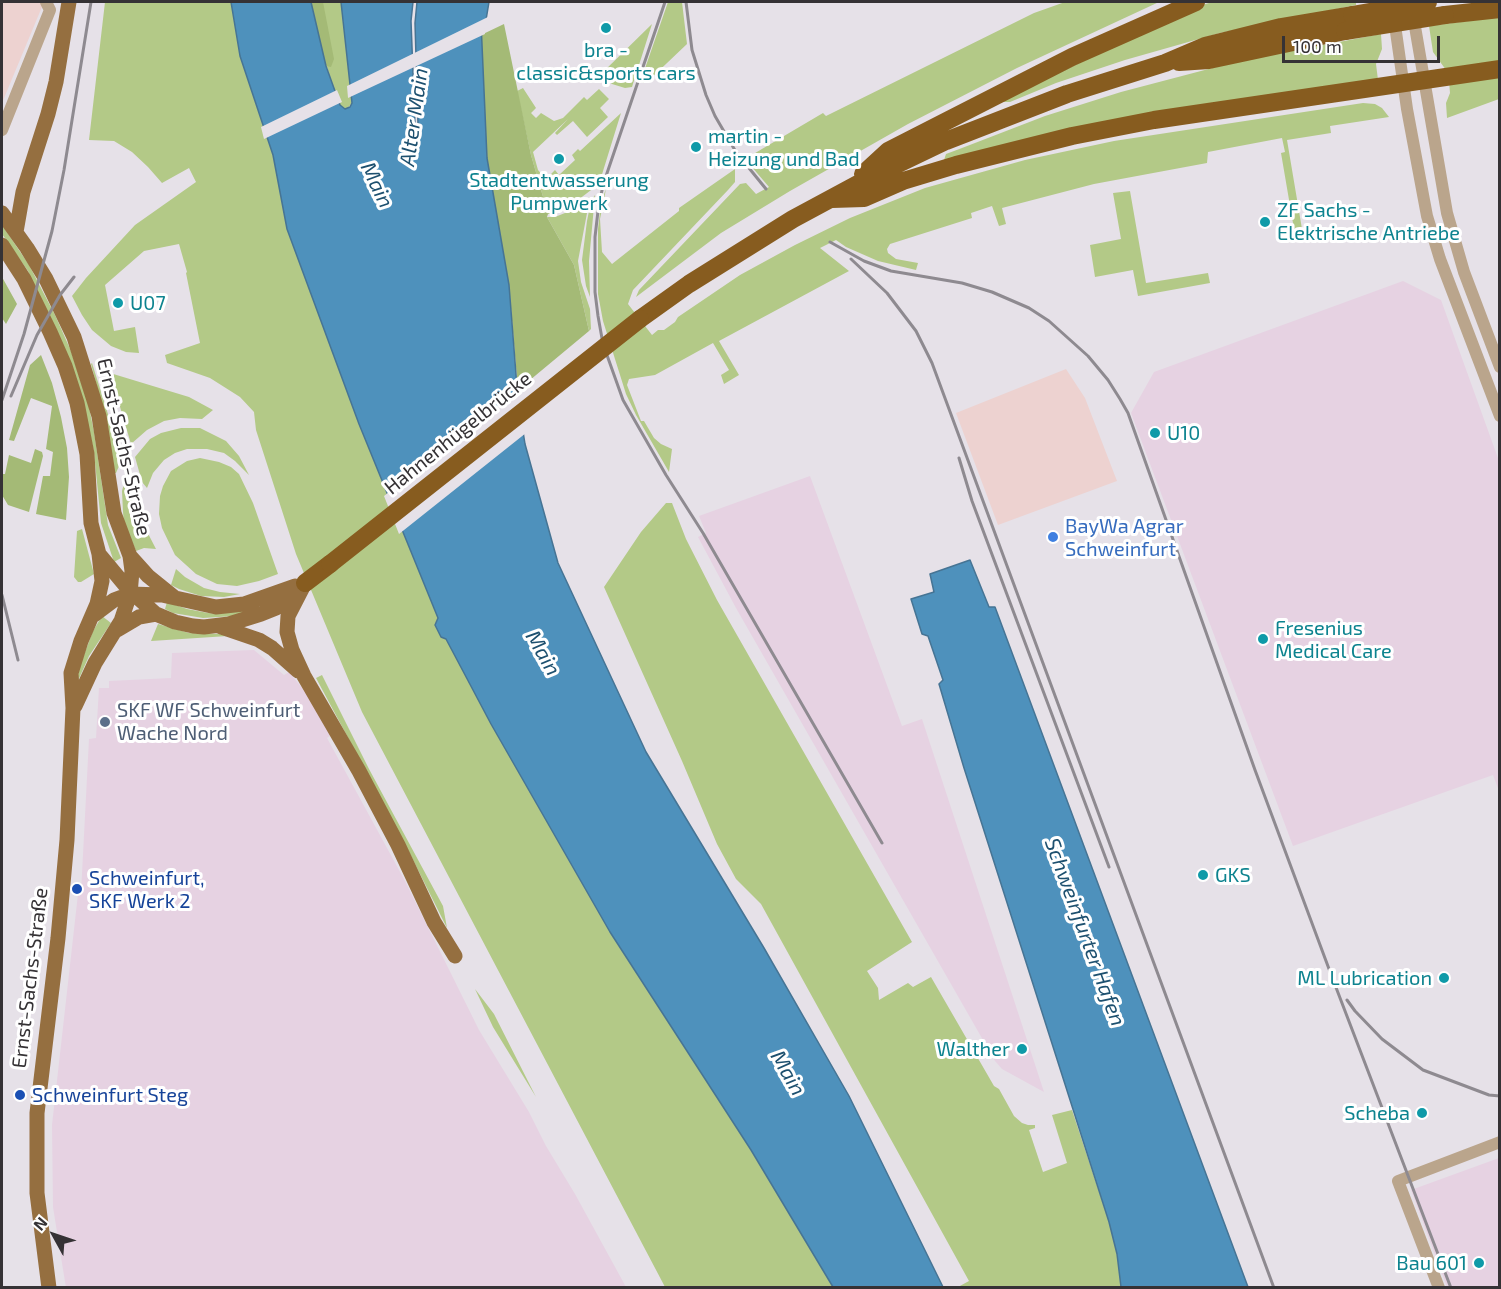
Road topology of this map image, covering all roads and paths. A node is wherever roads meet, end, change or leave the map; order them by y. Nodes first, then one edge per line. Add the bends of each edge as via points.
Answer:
1 (69, 2) edge
2 (1196, 2) edge
3 (1392, 2) edge
4 (1410, 2) edge
5 (1428, 2) edge
6 (48, 6) edge
7 (1500, 9) edge
8 (1349, 23) junction
9 (1500, 69) edge
10 (1424, 80) junction
11 (1403, 83) junction
12 (2, 130) edge
13 (836, 195) junction
14 (2, 213) edge
15 (16, 232) junction
16 (2, 245) edge
17 (1500, 367) edge
18 (1500, 416) edge
19 (99, 554) junction
20 (130, 556) junction
21 (305, 583) junction
22 (132, 593) junction
23 (175, 597) junction
24 (246, 611) junction
25 (156, 614) junction
26 (92, 618) junction
27 (216, 626) junction
28 (117, 630) junction
29 (304, 676) junction
30 (73, 708) junction
31 (455, 956) dead end
32 (1500, 1142) edge
33 (49, 1287) edge
34 (1439, 1287) edge

1 - 15 main road via 56,82 23,192
2 - 13 highway via 1072,57 888,151
3 - 11 street
4 - 10 street
5 - 8 highway, bridge
6 - 12 street
7 - 8 highway, bridge
8 - 13 highway via 1209,60 1165,63 1067,94 903,161
9 - 10 highway
10 - 11 highway
10 - 17 street via 1452,232
11 - 13 highway via 1072,136 956,165 864,198
11 - 18 street via 1427,216
13 - 21 highway, Hahnenhügelbrücke, bridge via 749,245 640,319
14 - 15 main road, Ernst-Sachs-Straße
15 - 20 main road, Ernst-Sachs-Straße via 46,279 74,337 94,399 114,513
16 - 19 main road, Ernst-Sachs-Straße via 24,279 65,366 81,418 91,523
19 - 22 main road, Hahnenhügelbrücke
19 - 26 main road, Ernst-Sachs-Straße via 101,588
20 - 22 main road, Ernst-Sachs-Straße
20 - 23 main road
21 - 24 main road, Hahnenhügelbrücke via 276,608
21 - 29 main road via 287,624 292,650
22 - 23 main road, Ernst-Sachs-Straße
22 - 25 main road, Hahnenhügelbrücke
22 - 26 main road, Ernst-Sachs-Straße via 114,600
22 - 28 main road, Ernst-Sachs-Straße
23 - 24 main road, Hahnenhügelbrücke
24 - 27 main road, Hahnenhügelbrücke
25 - 27 main road, Hahnenhügelbrücke via 193,626
25 - 28 main road, Ernst-Sachs-Straße via 139,617
26 - 30 main road, Ernst-Sachs-Straße via 72,673
27 - 29 main road via 252,636
28 - 30 main road, Ernst-Sachs-Straße
29 - 31 main road via 359,771
30 - 33 main road, Ernst-Sachs-Straße via 67,840 35,1136 37,1193
32 - 34 street via 1398,1181

